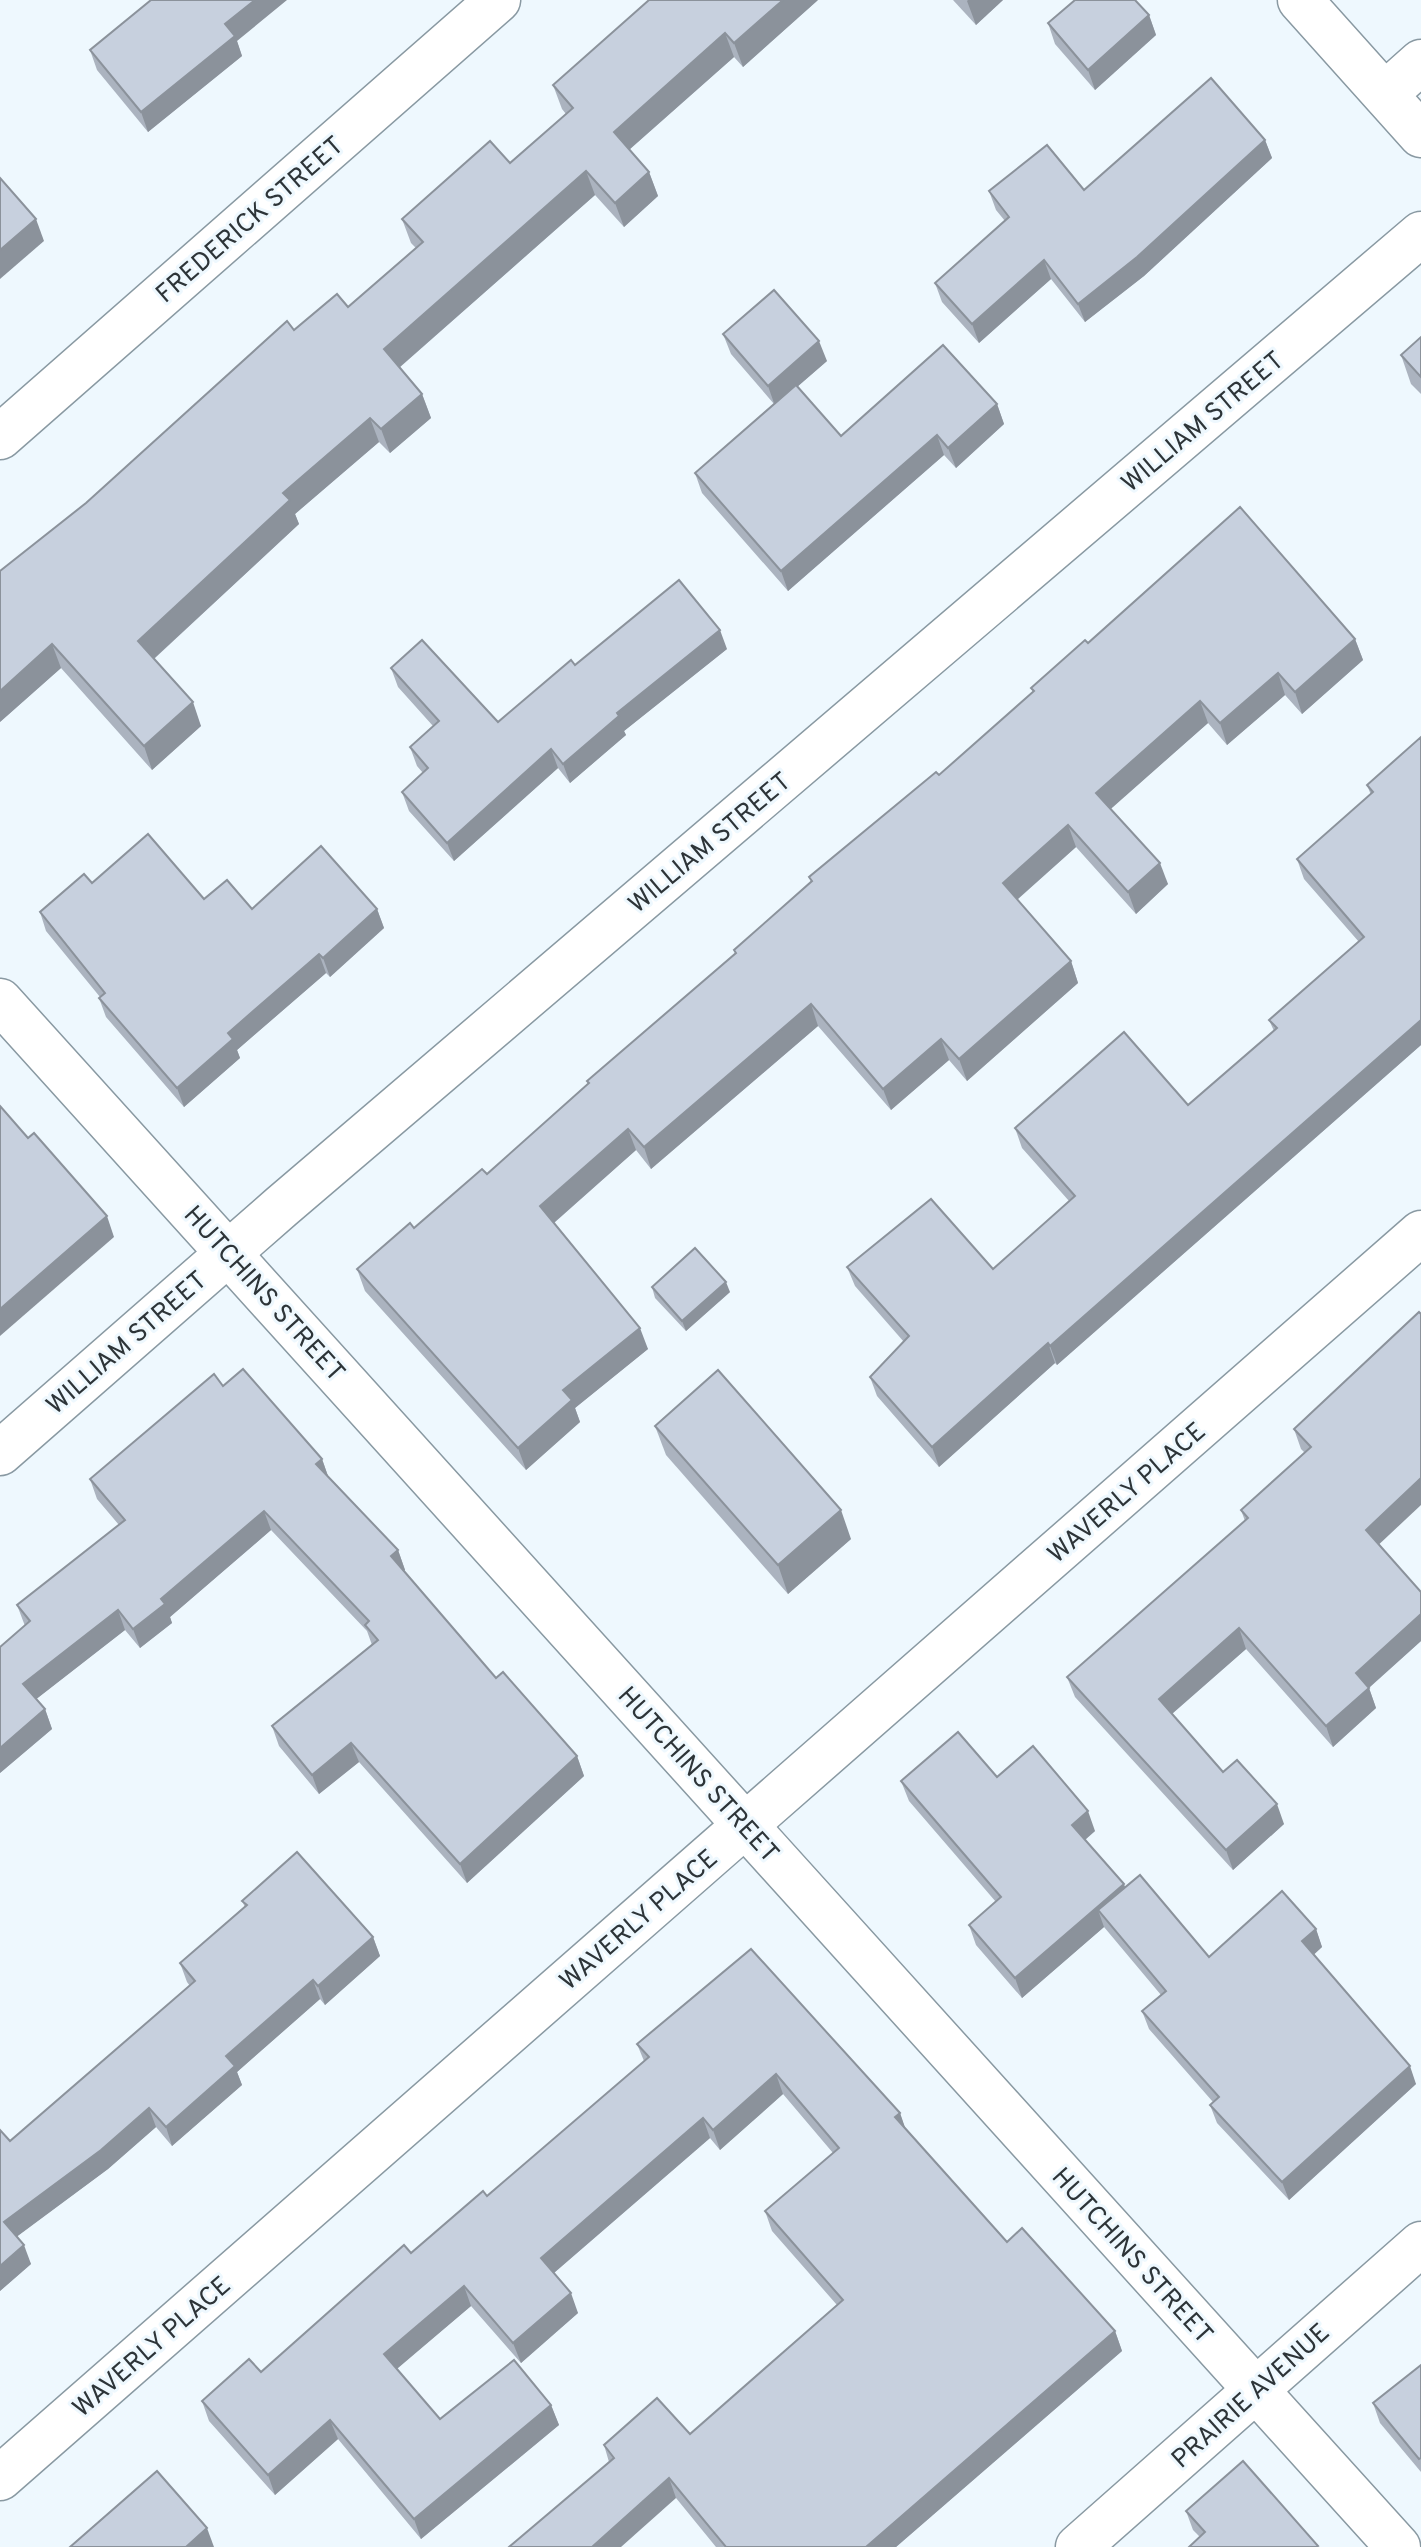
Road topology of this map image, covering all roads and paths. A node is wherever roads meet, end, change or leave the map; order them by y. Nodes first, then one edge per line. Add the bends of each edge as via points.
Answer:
1 (498, 0) edge
2 (1300, 0) edge
3 (1421, 62) edge
4 (1385, 94) junction
5 (1421, 135) edge
6 (1421, 234) edge
7 (0, 437) edge
8 (0, 1001) edge
9 (1421, 1233) edge
10 (228, 1253) junction
11 (0, 1453) edge
12 (745, 1825) junction
13 (1421, 2244) edge
14 (1256, 2390) junction
15 (0, 2478) edge
16 (1078, 2547) edge
17 (1398, 2547) edge

1 - 7 street, FREDERICK STREET
2 - 4 street
3 - 4 street
4 - 5 street
6 - 10 street, WILLIAM STREET
8 - 10 street, HUTCHINS STREET
9 - 12 street, WAVERLY PLACE
10 - 11 street, WILLIAM STREET
10 - 12 street, HUTCHINS STREET
12 - 14 street, HUTCHINS STREET
12 - 15 street, WAVERLY PLACE
13 - 14 street, PRAIRIE AVENUE
14 - 16 street, PRAIRIE AVENUE
14 - 17 street, HUTCHINS STREET

